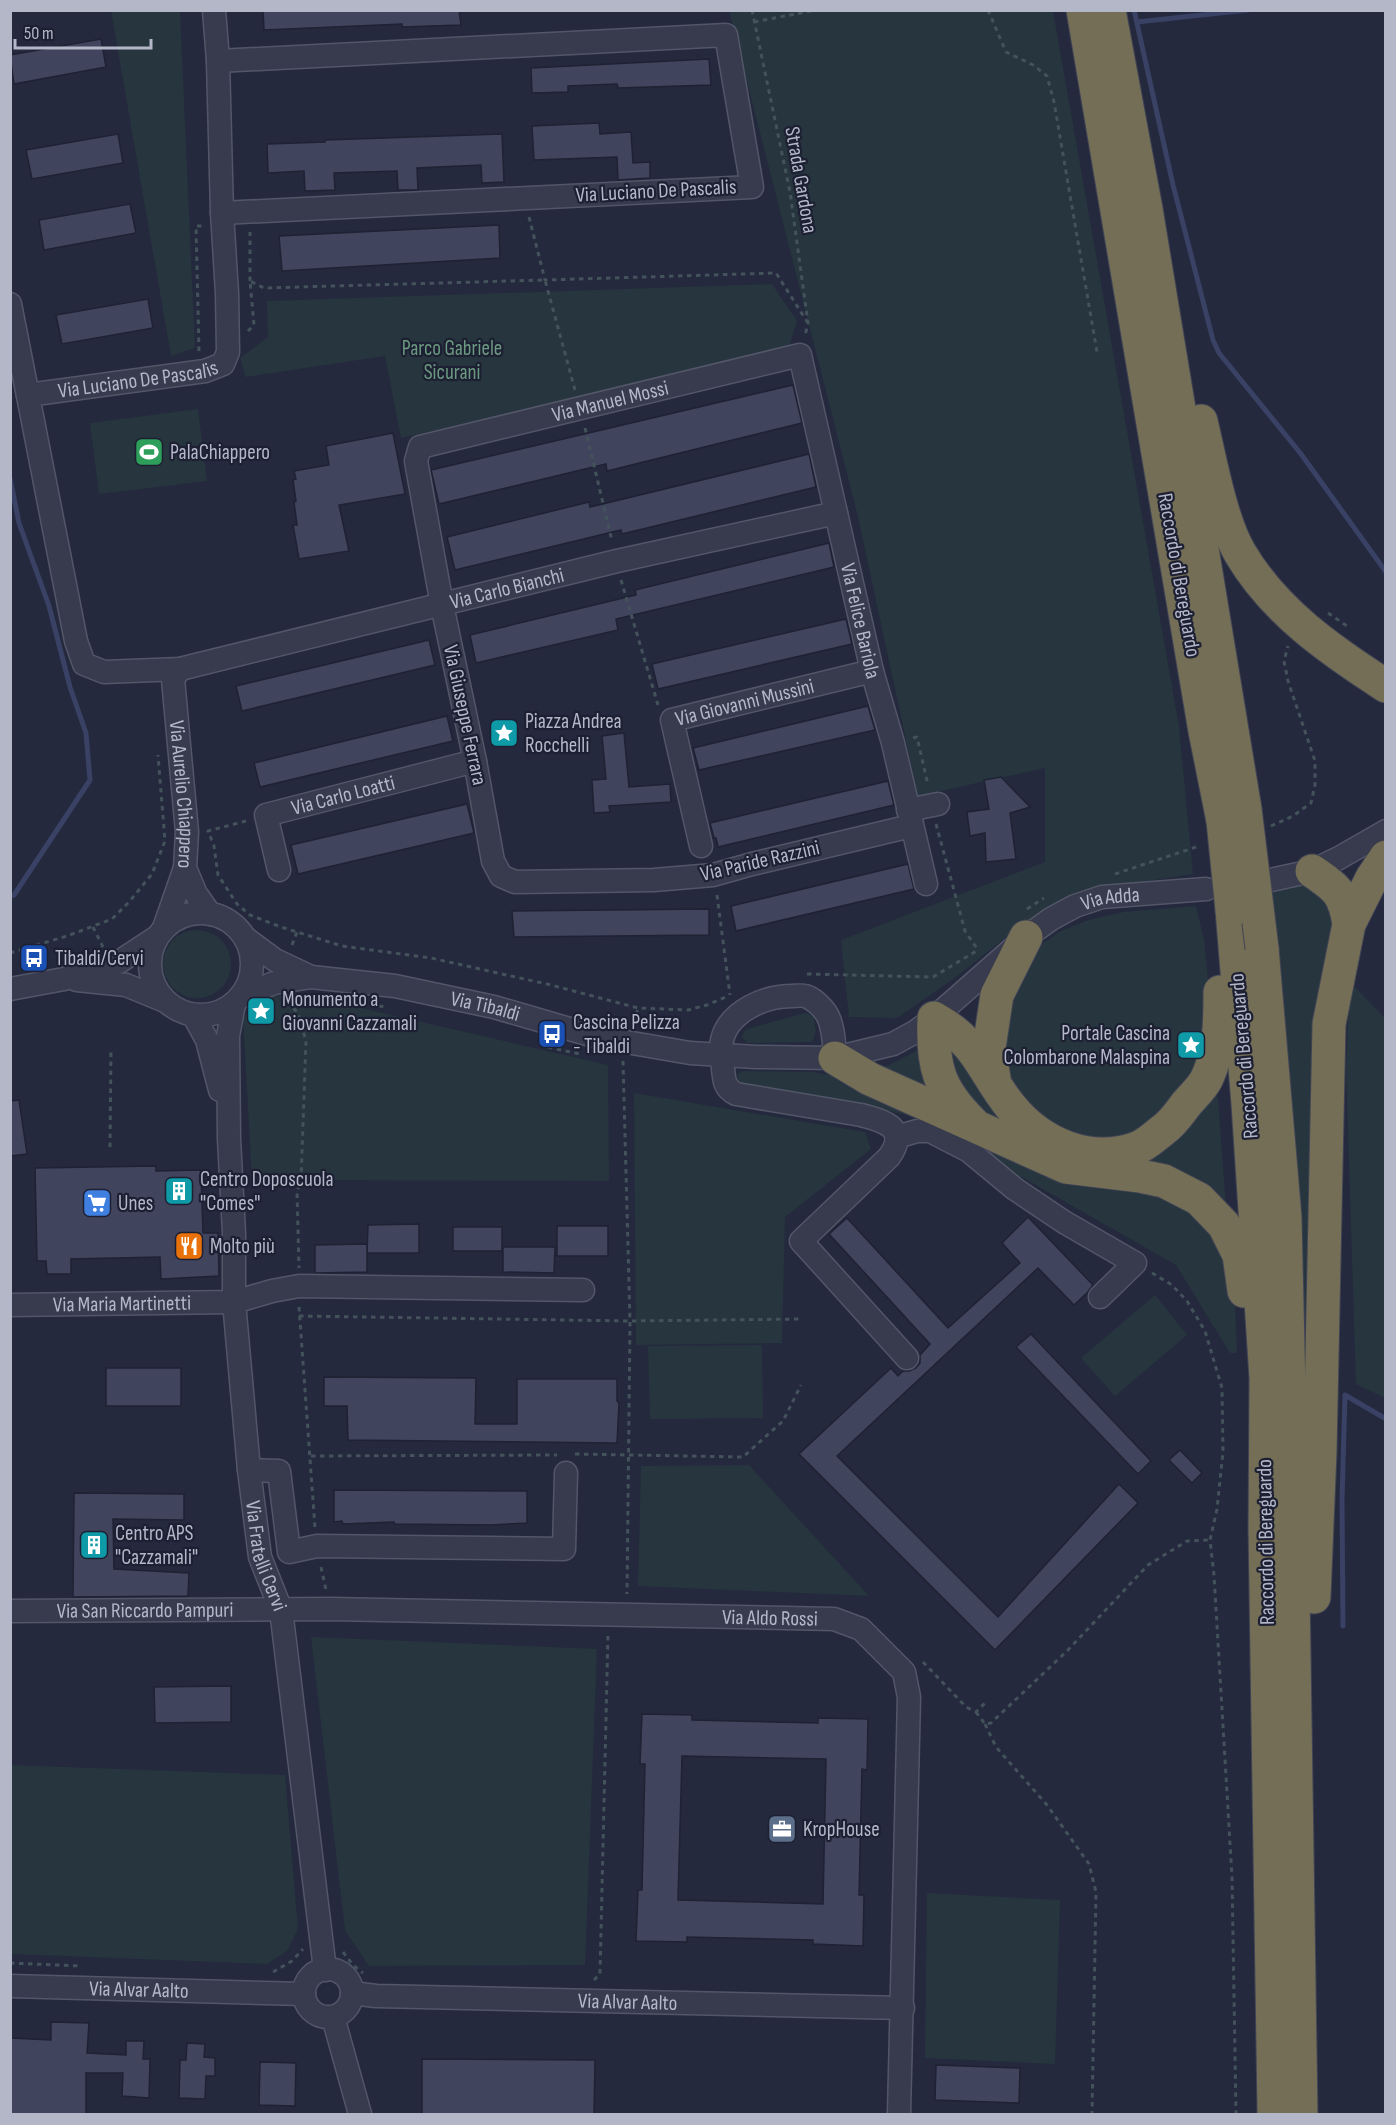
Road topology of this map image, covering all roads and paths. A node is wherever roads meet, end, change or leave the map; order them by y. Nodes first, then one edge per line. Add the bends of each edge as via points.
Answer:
1 (214, 10) edge
2 (752, 10) edge
3 (816, 10) edge
4 (988, 10) edge
5 (1083, 10) edge
6 (1109, 10) edge
7 (754, 22) junction
8 (218, 61) junction
9 (524, 198) junction
10 (1146, 208) junction
11 (216, 219) junction
12 (250, 225) dead end
13 (545, 280) junction
14 (250, 281) junction
15 (10, 304) edge
16 (808, 323) junction
17 (228, 352) junction
18 (1097, 352) dead end
19 (198, 356) dead end
20 (800, 356) junction
21 (28, 395) junction
22 (577, 399) dead end
23 (584, 425) dead end
24 (420, 447) joint
25 (836, 513) junction
26 (612, 541) dead end
27 (620, 573) dead end
28 (442, 605) junction
29 (1290, 638) dead end
30 (180, 669) junction
31 (872, 671) junction
32 (1386, 686) edge
33 (667, 711) dead end
34 (893, 743) junction
35 (157, 747) dead end
36 (475, 760) junction
37 (935, 804) junction
38 (266, 815) junction
39 (909, 818) junction
40 (1228, 826) junction
41 (1386, 831) edge
42 (701, 846) dead end
43 (1386, 856) edge
44 (185, 868) junction
45 (279, 870) dead end
46 (1312, 871) junction
47 (501, 876) joint
48 (1105, 877) dead end
49 (1266, 880) dead end
50 (926, 884) dead end
51 (716, 888) dead end
52 (1046, 897) dead end
53 (1219, 903) junction
54 (210, 914) junction
55 (1349, 924) junction
56 (1024, 925) junction
57 (93, 927) junction
58 (161, 933) junction
59 (245, 938) junction
60 (985, 944) dead end
61 (978, 950) junction
62 (10, 953) edge
63 (106, 953) dead end
64 (802, 974) dead end
65 (311, 978) junction
66 (64, 979) junction
67 (10, 989) edge
68 (739, 991) dead end
69 (730, 995) junction
70 (284, 999) dead end
71 (238, 1000) junction
72 (165, 1001) junction
73 (363, 1004) dead end
74 (391, 1007) dead end
75 (194, 1016) junction
76 (934, 1018) junction
77 (111, 1050) dead end
78 (722, 1055) junction
79 (623, 1058) dead end
80 (835, 1058) junction
81 (995, 1083) junction
82 (981, 1130) junction
83 (897, 1137) junction
84 (229, 1138) junction
85 (110, 1147) dead end
86 (1135, 1263) junction
87 (299, 1286) junction
88 (583, 1290) dead end
89 (1100, 1297) dead end
90 (234, 1302) junction
91 (10, 1305) edge
92 (299, 1316) junction
93 (801, 1319) dead end
94 (630, 1321) junction
95 (907, 1358) dead end
96 (801, 1385) dead end
97 (628, 1454) junction
98 (311, 1456) junction
99 (564, 1461) junction
100 (249, 1470) junction
101 (1265, 1529) junction
102 (1210, 1540) junction
103 (316, 1546) junction
104 (627, 1596) dead end
105 (331, 1609) junction
106 (281, 1610) junction
107 (10, 1611) edge
108 (608, 1615) junction
109 (976, 1712) dead end
110 (985, 1724) junction
111 (1298, 1859) junction
112 (322, 1943) junction
113 (10, 1963) edge
114 (81, 1966) dead end
115 (325, 1970) junction
116 (270, 1973) dead end
117 (363, 1974) dead end
118 (588, 1981) dead end
119 (10, 1986) edge
120 (352, 1993) junction
121 (304, 1994) junction
122 (903, 2008) junction
123 (333, 2017) junction
124 (360, 2115) edge
125 (899, 2115) edge
126 (1092, 2115) edge
127 (1236, 2115) edge
128 (1274, 2115) edge
129 (1301, 2115) edge

1 - 8 street, Via Luciano De Pascalis
2 - 7 path, Strada Gardona
3 - 7 path
4 - 18 path via 1006,52 1047,76
5 - 40 highway, Raccordo di Bereguardo via 1205,731
6 - 10 highway, Raccordo di Bereguardo
7 - 16 path, Strada Gardona via 789,192
8 - 9 street, Via Luciano De Pascalis via 726,35 752,187
8 - 11 street, Via Luciano De Pascalis
9 - 11 street, Via Luciano De Pascalis
9 - 13 path
10 - 32 highway via 1225,516 1239,552 1264,588 1310,633
10 - 40 highway, Raccordo di Bereguardo
11 - 17 street, Via Luciano De Pascalis via 227,293
11 - 19 path via 196,226
12 - 14 path
13 - 14 path via 264,288
13 - 16 path via 776,273
13 - 22 path
14 - 17 path via 254,325
15 - 21 street, Via Luciano De Pascalis
16 - 20 path, Strada Gardona
17 - 21 street, Via Luciano De Pascalis via 223,364 205,371
20 - 24 street, Via Manuel Mossi
20 - 25 street, Via Felice Bariola
21 - 30 street, Via Carlo Bianchi via 76,641 84,664 104,672
23 - 26 path
24 - 28 street, Via Giuseppe Ferrara via 416,462
25 - 28 street, Via Carlo Bianchi via 617,561
25 - 31 street, Via Felice Bariola
27 - 33 path via 657,704
28 - 30 street, Via Carlo Bianchi
28 - 36 street, Via Giuseppe Ferrara
29 - 40 path via 1284,661 1288,681 1315,761 1311,803 1293,816
30 - 44 street, Via Aurelio Chiappero via 173,680 187,832
31 - 34 street, Via Felice Bariola
31 - 42 street, Via Giovanni Mussini via 672,720
34 - 37 path via 916,737
34 - 39 street, Via Felice Bariola
35 - 57 path via 165,841 152,874 129,902 112,920
36 - 38 street, Via Carlo Loatti
36 - 47 street, Via Giuseppe Ferrara via 493,861
37 - 39 street, Via Paride Razzini
37 - 61 path via 965,931
38 - 45 street, Via Carlo Loatti
38 - 69 path via 208,831 218,875 237,904 250,915 342,946 431,958 638,1008 688,1010
39 - 47 street, Via Paride Razzini via 713,875 515,882
39 - 50 street, Via Felice Bariola
40 - 48 path via 1138,868
40 - 53 highway, Raccordo di Bereguardo, bridge
40 - 111 highway, Raccordo di Bereguardo, bridge via 1262,948 1285,1217
41 - 46 street
43 - 55 highway
44 - 54 street, Via Aurelio Chiappero
44 - 58 street
46 - 49 street
46 - 55 highway via 1337,890 1346,905
51 - 69 path
52 - 56 path via 1037,901
53 - 56 street, Via Adda via 1102,897 1051,919
53 - 81 highway via 1220,1037 1207,1079 1168,1126 1138,1148 1098,1155 1061,1146 1029,1127
53 - 101 highway, Raccordo di Bereguardo via 1264,1327
54 - 58 street via 189,914 171,922
54 - 59 street via 230,922
55 - 111 highway via 1329,1024 1320,1452
56 - 76 street, Via Adda
56 - 81 highway via 997,995 989,1048
57 - 62 path
57 - 63 path
58 - 66 street via 119,962
58 - 72 street via 150,953 150,970
59 - 65 street, Via Tibaldi via 275,960
59 - 71 street via 251,978
60 - 61 path
61 - 64 path via 933,977
65 - 71 street, Via Tibaldi via 273,983
65 - 78 street, Via Tibaldi via 395,986 494,1006 597,1037
66 - 67 street
66 - 72 street via 126,985
68 - 69 path
70 - 87 path via 298,1013 306,1041 301,1180 297,1192
71 - 75 street via 215,1014
71 - 84 street, Via Fratelli Cervi via 228,1036
72 - 75 street
73 - 74 path
75 - 84 street, Via Fratelli Cervi via 207,1040 217,1074
76 - 80 street, Via Tibaldi via 893,1044
76 - 81 highway via 966,1041
76 - 82 highway via 933,1049 938,1074 948,1095
77 - 85 path
78 - 80 street, Via Tibaldi
78 - 80 street via 727,1029 747,1008 786,996 805,996 828,1015
78 - 83 street via 724,1084 736,1095 877,1119 891,1125
79 - 94 path
80 - 82 highway
82 - 101 highway via 1066,1167 1164,1181 1199,1199 1224,1225 1239,1255 1250,1332
83 - 86 street via 930,1131 969,1151 1015,1189
83 - 95 street via 889,1158 801,1241
84 - 90 street, Via Fratelli Cervi
86 - 89 street
86 - 102 path via 1172,1285 1187,1301 1204,1331 1222,1388 1223,1452
87 - 88 street, Via Maria Martinetti
87 - 90 street, Via Maria Martinetti
87 - 92 path
90 - 91 street, Via Maria Martinetti
90 - 100 street, Via Fratelli Cervi
92 - 94 path
92 - 98 path
93 - 94 path
94 - 97 path
96 - 97 path via 783,1422 743,1457
97 - 99 path
97 - 104 path
98 - 99 path
98 - 103 path
99 - 103 street via 564,1549
100 - 103 street via 279,1471 288,1551
100 - 106 street, Via Fratelli Cervi via 260,1557
101 - 128 highway, Raccordo di Bereguardo
102 - 110 path via 1187,1541 1148,1565 1068,1650 991,1723
102 - 127 path via 1232,1877
103 - 105 path
105 - 106 street, Via Aldo Rossi
105 - 108 street, Via Aldo Rossi
106 - 107 street, Via San Riccardo Pampuri
106 - 112 street, Via Fratelli Cervi
108 - 118 path via 600,1974
108 - 122 street, Via Aldo Rossi via 834,1619 861,1629 904,1672 909,1696
109 - 110 path
110 - 126 path via 996,1747 1047,1805 1089,1864 1096,1893
111 - 129 highway, Raccordo di Bereguardo
112 - 115 street, Via Fratelli Cervi
112 - 116 path via 306,1945 292,1962
112 - 117 path via 336,1941
113 - 114 path
115 - 120 street via 346,1978
115 - 121 street via 308,1981
119 - 121 street, Via Alvar Aalto
120 - 122 street, Via Alvar Aalto
120 - 123 street via 346,2008
121 - 123 street via 313,2012
122 - 125 street, Via Aldo Rossi
123 - 124 street

